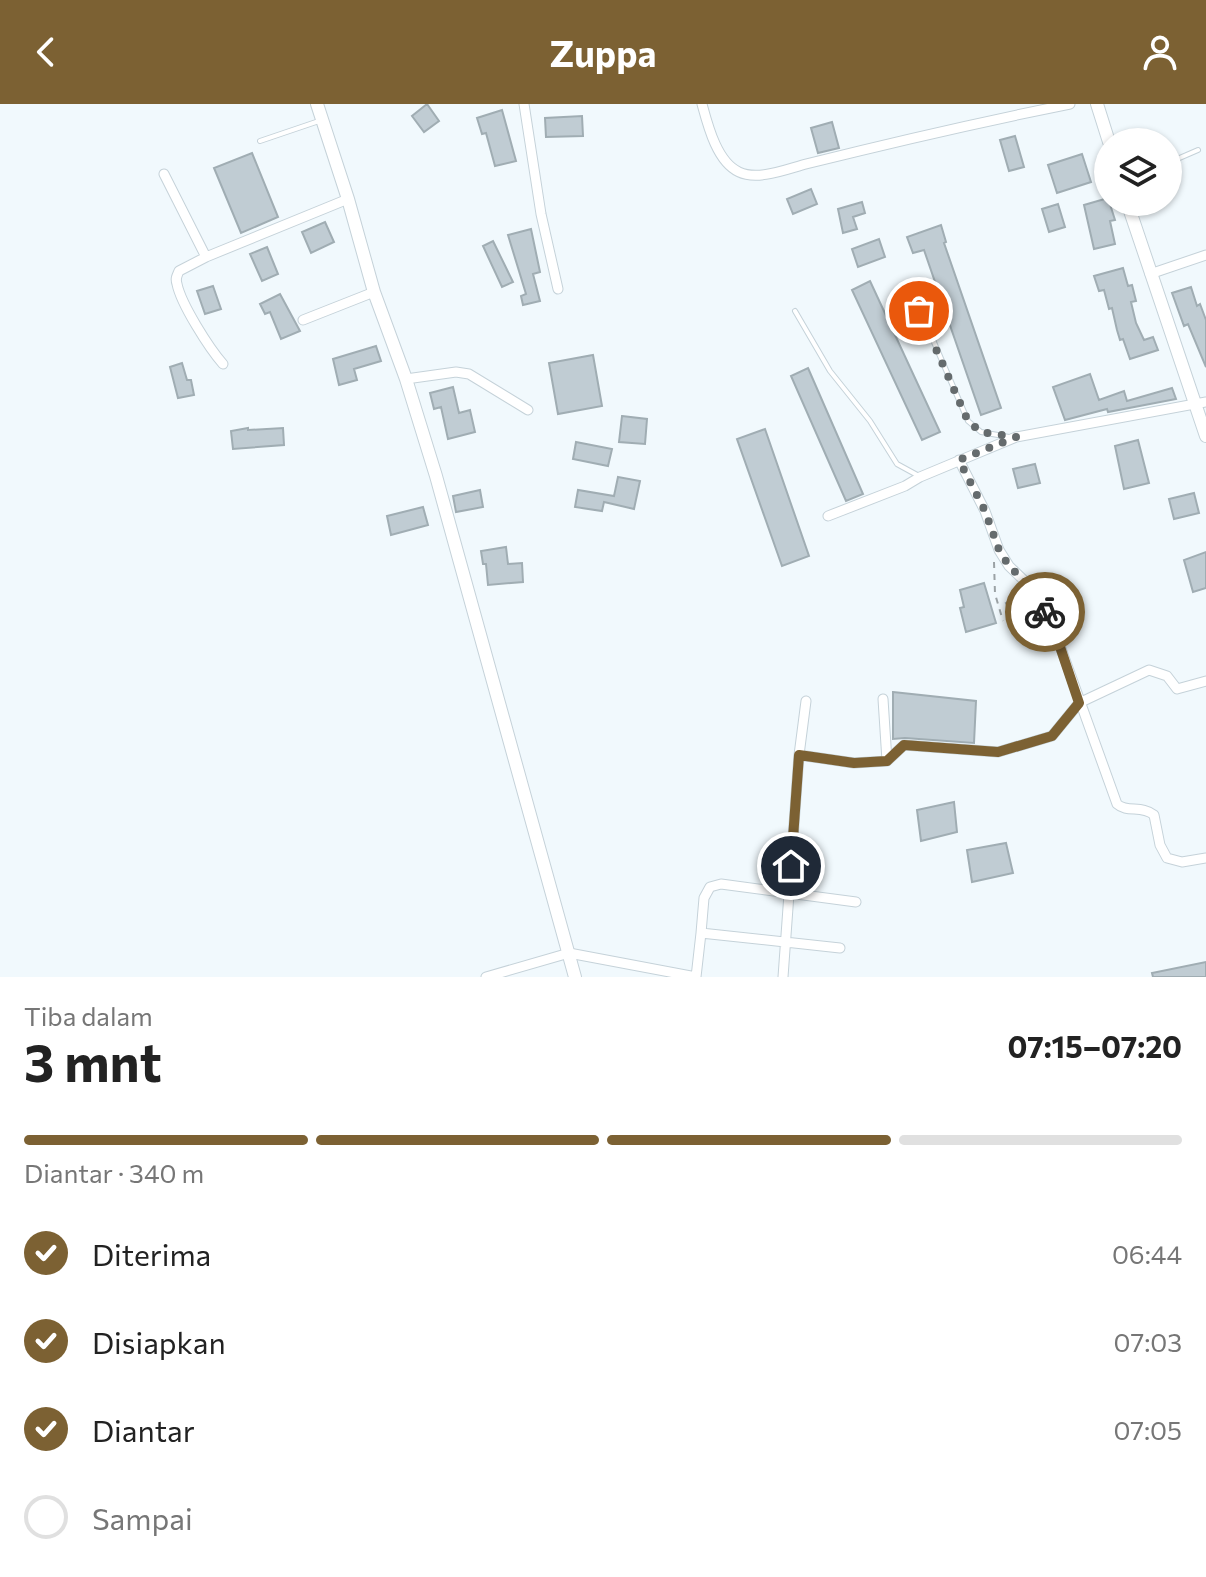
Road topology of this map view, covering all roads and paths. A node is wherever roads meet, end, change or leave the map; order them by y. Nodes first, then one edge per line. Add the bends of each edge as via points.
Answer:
1 (317, 104) edge
2 (524, 104) edge
3 (702, 104) edge
4 (1070, 104) edge
5 (1097, 104) edge
6 (321, 121) junction
7 (1105, 128) edge
8 (260, 141) dead end
9 (1198, 150) dead end
10 (1182, 157) edge
11 (164, 174) dead end
12 (348, 199) junction
13 (1131, 216) edge
14 (1206, 255) edge
15 (206, 257) junction
16 (1150, 274) junction
17 (558, 289) dead end
18 (911, 289) dead end
19 (374, 292) junction
20 (795, 311) dead end
21 (303, 320) dead end
22 (223, 364) dead end
23 (406, 379) junction
24 (1201, 403) edge
25 (528, 410) dead end
26 (1206, 436) edge
27 (1016, 437) junction
28 (959, 460) junction
29 (920, 477) junction
30 (828, 516) dead end
31 (999, 550) junction
32 (1003, 621) dead end
33 (1206, 681) edge
34 (883, 699) dead end
35 (806, 701) dead end
36 (1079, 703) junction
37 (799, 755) junction
38 (887, 761) junction
39 (1206, 858) edge
40 (789, 894) junction
41 (856, 902) dead end
42 (701, 933) junction
43 (786, 942) junction
44 (840, 948) dead end
45 (569, 953) junction
46 (486, 977) edge
47 (575, 977) edge
48 (696, 977) edge
49 (783, 977) edge

1 - 6 street
2 - 17 street
3 - 4 street via 721,155 737,172 749,175
5 - 7 street
6 - 8 lane
6 - 12 street
9 - 10 lane
11 - 15 street
12 - 15 street
12 - 19 street
13 - 16 street
14 - 16 street
15 - 22 street via 183,267 177,284
16 - 24 street
18 - 27 lane via 968,421 981,432
19 - 21 street
19 - 23 street
20 - 29 lane via 830,371 897,464
23 - 25 street via 469,374
23 - 45 street
24 - 26 street
24 - 27 street
27 - 28 street
28 - 29 street
28 - 31 street
29 - 30 street
31 - 32 path via 994,581
31 - 36 street via 1034,590 1054,629
33 - 36 street via 1177,689 1167,676 1149,670
34 - 38 street
35 - 37 street
36 - 38 street via 1052,736 998,752 904,745
36 - 39 street via 1118,806 1154,815 1167,858
37 - 38 street via 854,763
37 - 40 street
40 - 41 street
40 - 42 street via 710,887
40 - 43 street
42 - 43 street
42 - 48 street
43 - 44 street
43 - 49 street
45 - 46 street
45 - 47 street
45 - 48 street

